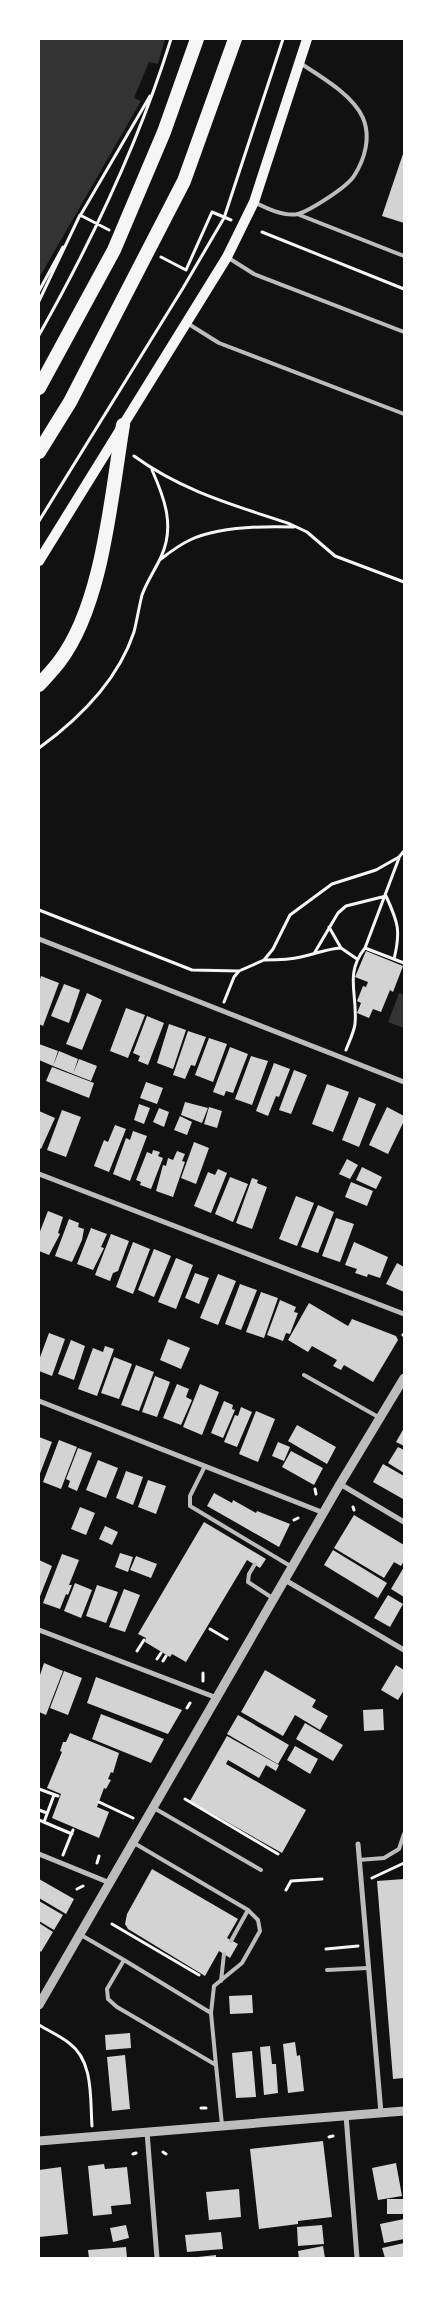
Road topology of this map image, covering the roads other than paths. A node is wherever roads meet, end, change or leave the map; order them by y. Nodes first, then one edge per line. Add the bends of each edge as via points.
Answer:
1 (198, 39) edge
2 (235, 39) edge
3 (308, 39) edge
4 (300, 63) junction
5 (254, 202) junction
6 (297, 214) junction
7 (404, 256) edge
8 (227, 257) junction
9 (187, 323) junction
10 (404, 332) edge
11 (39, 388) edge
12 (404, 414) edge
13 (123, 425) junction
14 (39, 452) edge
15 (39, 561) edge
16 (39, 685) edge
17 (39, 939) edge
18 (404, 1082) edge
19 (39, 1174) edge
20 (404, 1314) edge
21 (304, 1375) dead end
22 (404, 1378) edge
23 (39, 1402) edge
24 (380, 1418) junction
25 (205, 1466) junction
26 (340, 1484) junction
27 (324, 1513) junction
28 (404, 1522) edge
29 (263, 1550) junction
30 (260, 1555) dead end
31 (255, 1564) dead end
32 (292, 1567) junction
33 (285, 1580) junction
34 (274, 1599) junction
35 (39, 1630) edge
36 (404, 1650) edge
37 (217, 1698) junction
38 (154, 1808) junction
39 (404, 1834) edge
40 (134, 1843) junction
41 (358, 1844) dead end
42 (39, 1854) edge
43 (359, 1860) junction
44 (261, 1870) dead end
45 (111, 1883) junction
46 (248, 1910) junction
47 (80, 1935) junction
48 (231, 1940) dead end
49 (224, 1954) dead end
50 (124, 1960) junction
51 (368, 1968) junction
52 (327, 1970) dead end
53 (221, 1981) junction
54 (39, 2005) edge
55 (211, 2013) junction
56 (216, 2065) junction
57 (404, 2111) edge
58 (380, 2113) junction
59 (346, 2116) junction
60 (222, 2125) junction
61 (147, 2132) junction
62 (39, 2141) edge
63 (157, 2258) edge
64 (356, 2258) edge

1 - 11 highway via 164,132 114,250
2 - 14 highway via 184,181 70,402
3 - 4 main road
4 - 5 main road
4 - 6 lane via 340,89 362,117 368,143 354,176 323,202
5 - 6 lane via 275,211
5 - 8 main road
6 - 7 lane
8 - 9 main road
8 - 10 lane via 254,274
9 - 12 lane via 219,343
9 - 13 main road
13 - 15 main road
13 - 16 highway via 91,597 70,645
17 - 18 street
19 - 20 street
21 - 24 lane
22 - 24 street
23 - 25 street
24 - 26 street
25 - 27 street
25 - 29 lane via 190,1496 190,1506
26 - 27 street
26 - 28 street
27 - 32 street
29 - 30 lane
29 - 32 lane
31 - 34 lane via 248,1582
32 - 33 street
33 - 34 street
33 - 36 street
34 - 37 street
35 - 37 street
37 - 38 street
38 - 40 street
38 - 44 lane
39 - 43 lane via 399,1849 384,1858
40 - 45 street
40 - 46 lane
41 - 43 street
42 - 45 street
43 - 51 street
45 - 47 street
46 - 48 lane
46 - 53 lane via 258,1920 260,1931 242,1963
47 - 50 lane
47 - 54 street
49 - 53 lane
50 - 55 lane
50 - 56 lane via 107,1989 108,1999
51 - 52 lane
51 - 58 street
53 - 55 lane via 214,1986
55 - 56 lane
56 - 60 lane
57 - 58 street
58 - 59 street
59 - 60 street
59 - 64 street
60 - 61 street
61 - 62 street
61 - 63 street

